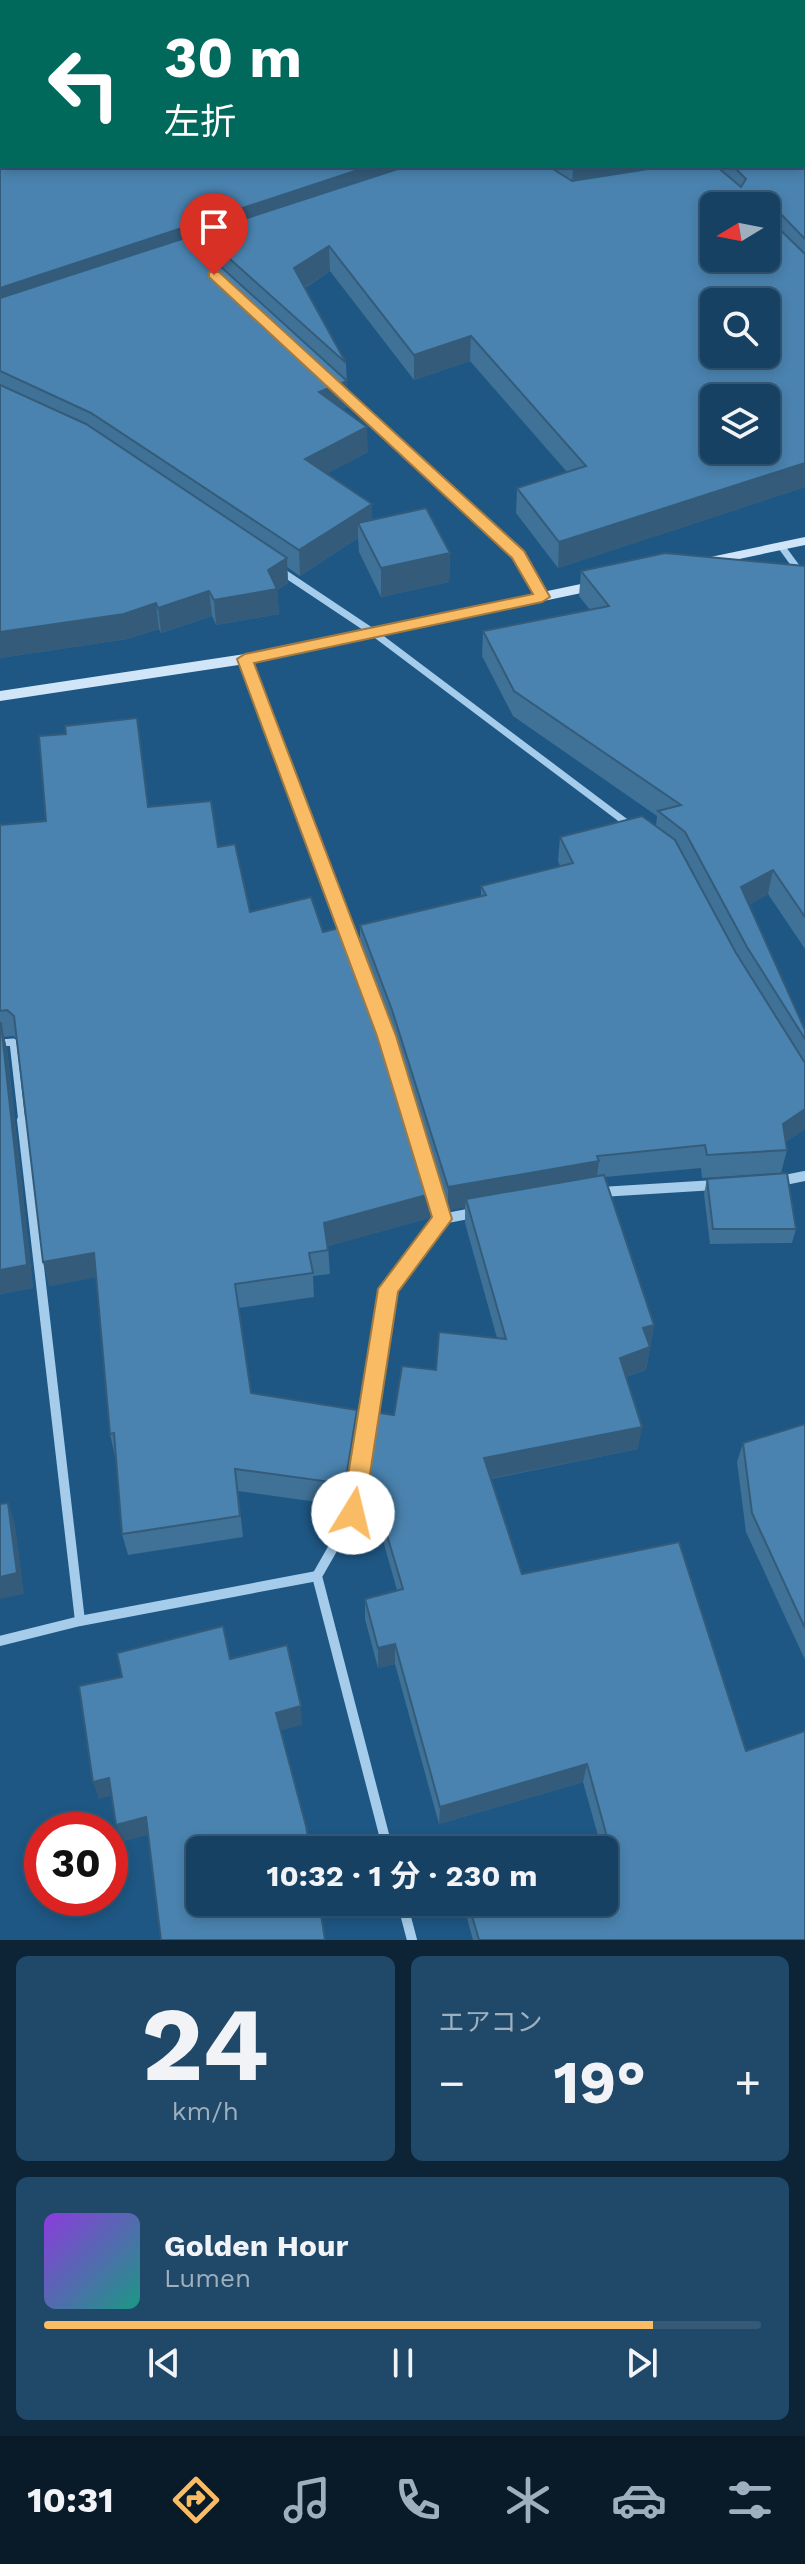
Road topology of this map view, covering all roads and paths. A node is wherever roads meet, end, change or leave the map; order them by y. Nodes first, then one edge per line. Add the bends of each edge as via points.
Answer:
1 (339, 387) edge
2 (805, 541) edge
3 (781, 546) junction
4 (272, 564) edge
5 (692, 565) edge
6 (805, 579) edge
7 (617, 581) edge
8 (542, 597) junction
9 (374, 633) junction
10 (245, 659) junction
11 (0, 696) edge
12 (638, 832) edge
13 (354, 949) edge
14 (0, 1043) edge
15 (396, 1067) edge
16 (805, 1176) edge
17 (774, 1182) edge
18 (728, 1185) edge
19 (591, 1192) edge
20 (487, 1211) edge
21 (442, 1219) junction
22 (317, 1576) junction
23 (80, 1621) junction
24 (0, 1641) edge
25 (384, 1836) edge
26 (406, 1916) edge
27 (412, 1940) edge

1 - 8 street via 518,555
2 - 3 street
3 - 5 street
3 - 6 street
4 - 9 street
7 - 8 street
8 - 9 street
9 - 10 street
9 - 12 street
10 - 11 street
10 - 13 street
14 - 23 street via 13,1042
15 - 21 street
16 - 17 street
18 - 19 street
20 - 21 street
21 - 22 street via 388,1289 353,1513
22 - 23 street
22 - 25 street
23 - 24 street
26 - 27 street

